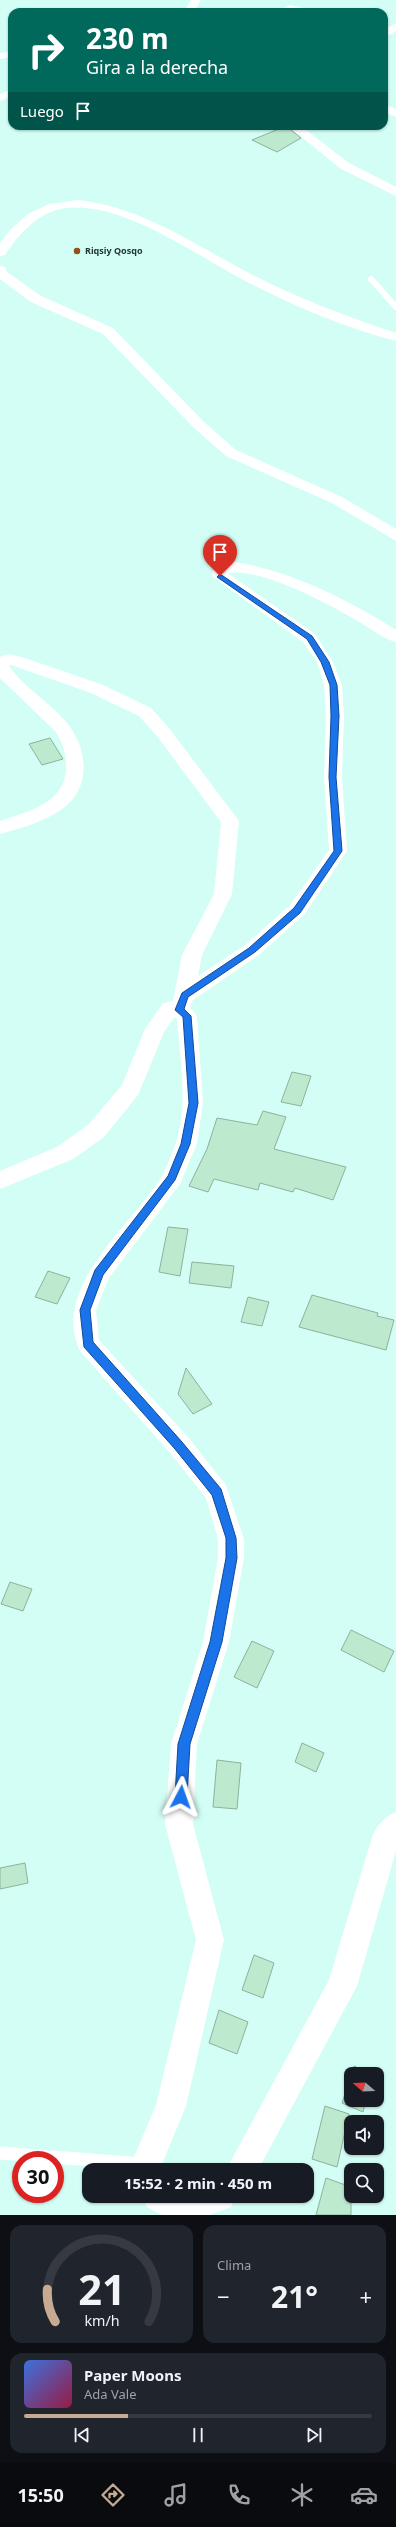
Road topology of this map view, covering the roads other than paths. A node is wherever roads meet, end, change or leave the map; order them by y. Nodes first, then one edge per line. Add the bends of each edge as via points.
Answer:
1 (303, 0) edge
2 (290, 8) edge
3 (299, 130) edge
4 (396, 192) edge
5 (0, 252) edge
6 (0, 270) edge
7 (371, 279) dead end
8 (7, 293) dead end
9 (36, 299) junction
10 (396, 307) edge
11 (396, 337) edge
12 (396, 536) edge
13 (396, 637) edge
14 (0, 665) edge
15 (0, 828) edge
16 (182, 1002) junction
17 (0, 1180) edge
18 (396, 1826) edge
19 (0, 2153) edge
20 (105, 2163) edge
21 (149, 2163) edge
22 (245, 2163) edge
23 (171, 2203) edge
24 (200, 2203) edge

1 - 2 street
3 - 4 street via 346,166
5 - 11 street via 28,220 44,209 79,204 102,208 154,228 234,270 317,309
6 - 9 street
7 - 10 lane
8 - 9 street
9 - 12 street via 108,331 199,425 231,453 337,500
13 - 16 street via 371,620 267,572 237,566 220,569 220,576 310,638 325,662 333,685 333,777 338,851 297,910 252,950
14 - 15 street via 70,736 77,764 73,786 61,803 45,813
14 - 16 street via 9,659 19,662 97,689 145,712 230,821 223,894 192,955
16 - 17 street via 170,1008 155,1029 131,1090 96,1131 65,1153
16 - 21 street via 187,1016 193,1103 186,1144 172,1178 99,1273 85,1310 88,1344 179,1446 217,1493 231,1538 232,1558 216,1642 184,1744 179,1824 210,1940 171,2106
18 - 22 street via 386,1837 342,1986
19 - 20 lane
23 - 24 street via 182,2209

